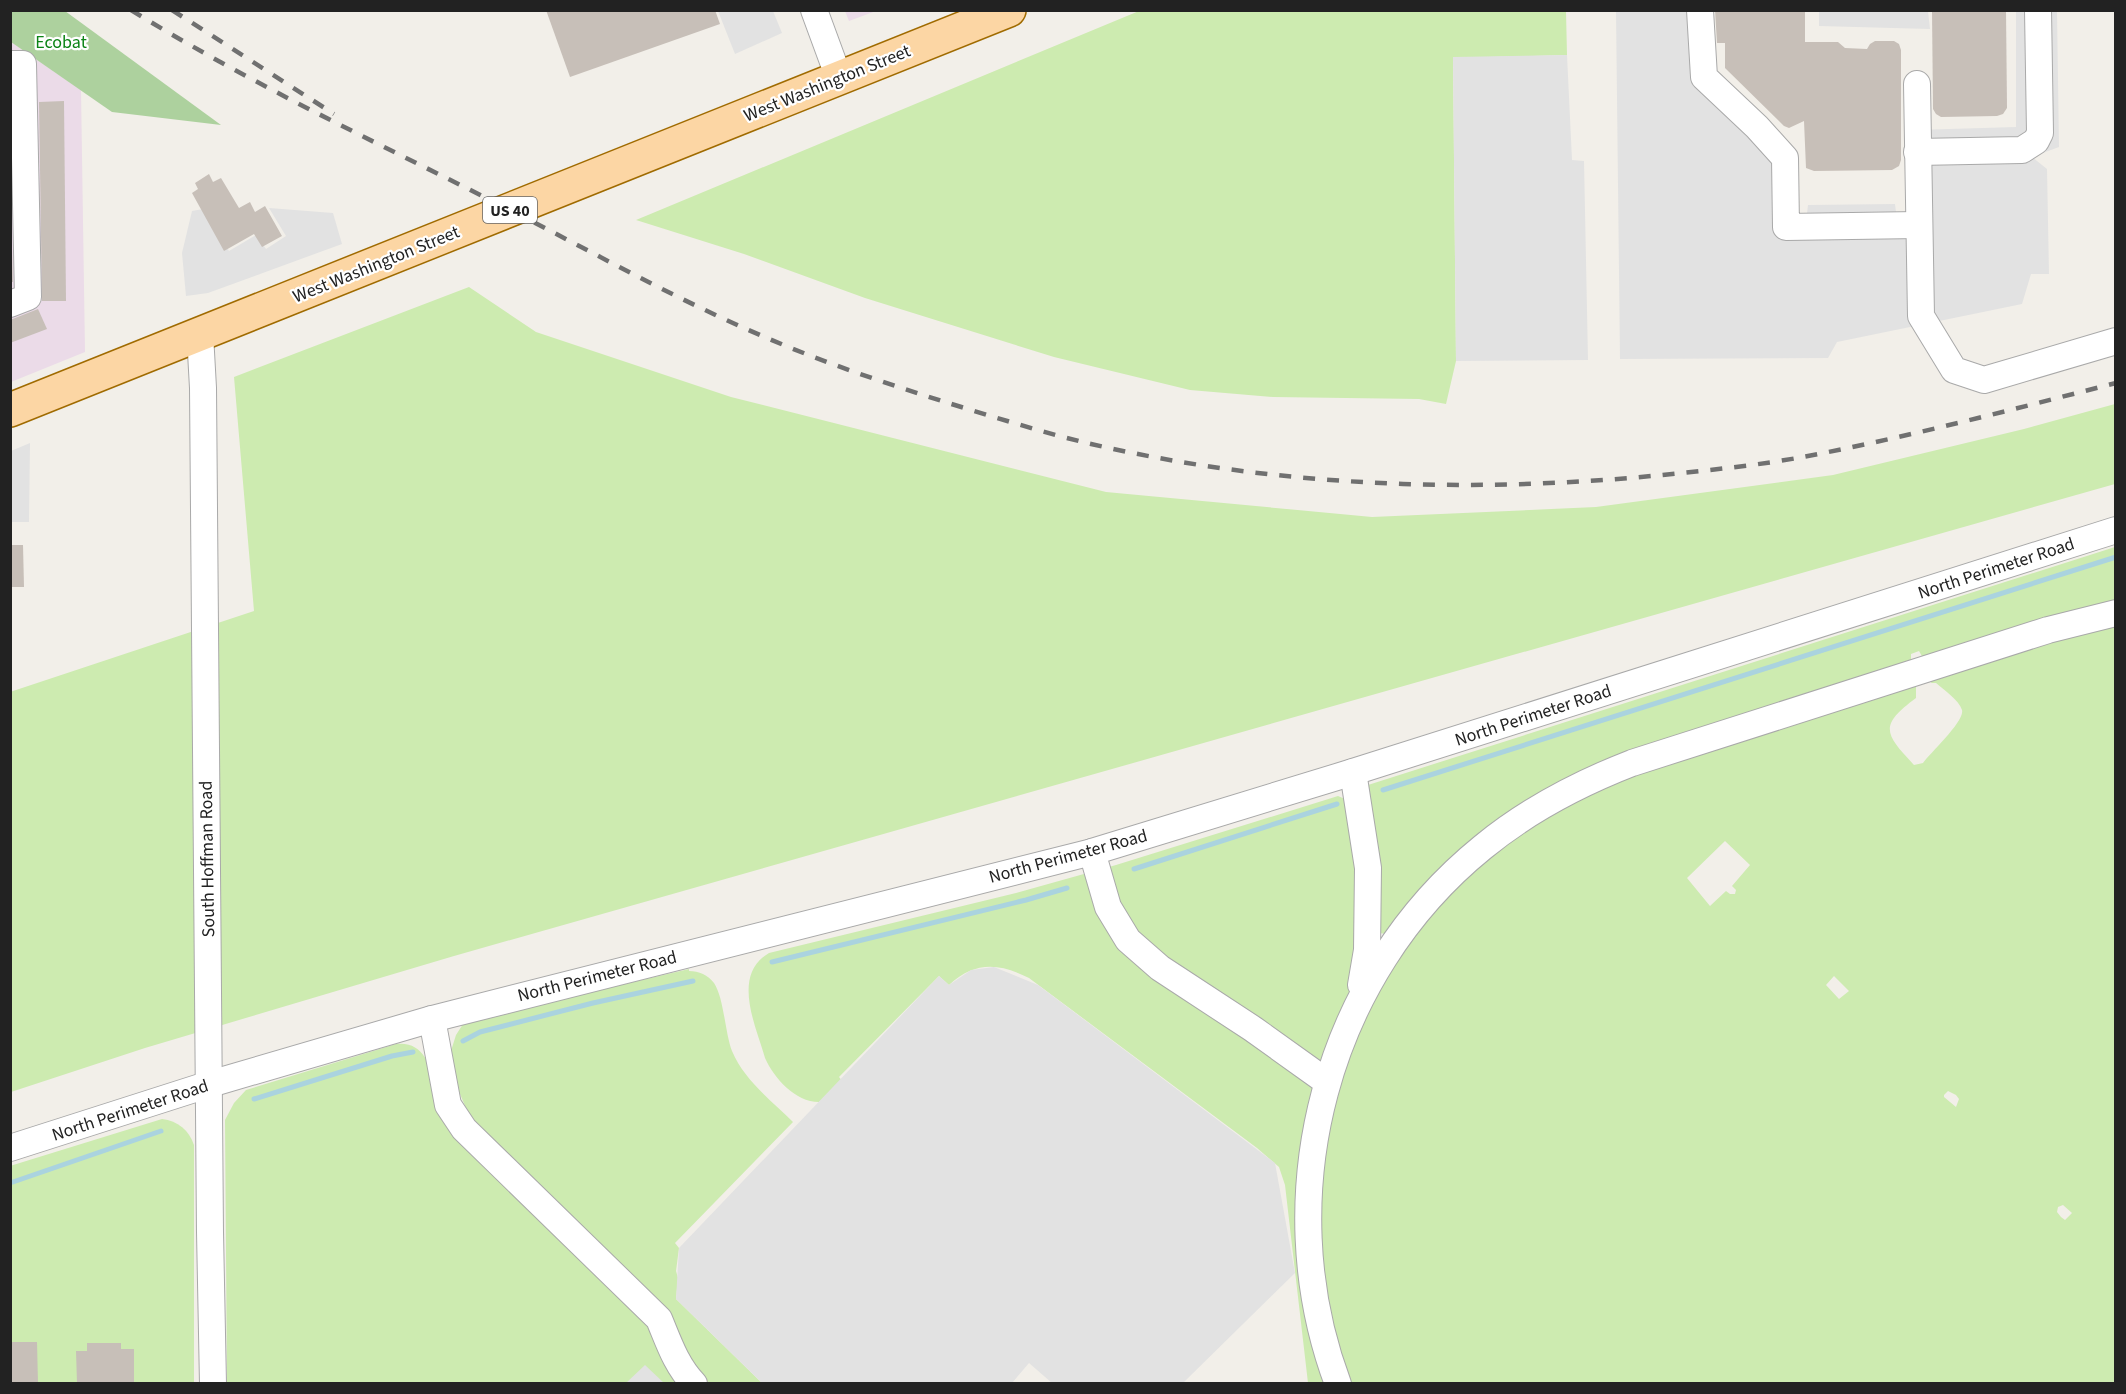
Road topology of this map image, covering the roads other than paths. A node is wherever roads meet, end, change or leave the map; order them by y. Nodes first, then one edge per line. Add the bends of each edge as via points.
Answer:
1 (814, 10) edge
2 (1009, 10) edge
3 (1700, 10) edge
4 (2038, 10) edge
5 (10, 64) edge
6 (839, 78) junction
7 (1917, 84) dead end
8 (18, 109) edge
9 (1917, 152) junction
10 (1918, 225) junction
11 (10, 304) edge
12 (200, 334) junction
13 (2115, 341) edge
14 (10, 410) edge
15 (2115, 530) edge
16 (2115, 613) edge
17 (1353, 772) junction
18 (1092, 852) junction
19 (1359, 1000) junction
20 (432, 1019) junction
21 (1327, 1082) junction
22 (210, 1084) junction
23 (10, 1148) edge
24 (213, 1383) edge
25 (694, 1383) edge
26 (1338, 1383) edge

1 - 6 street
2 - 6 main road, West Washington Street / US 40
3 - 10 street via 1704,77 1785,158 1786,227
4 - 9 street via 2040,133 2036,141 2022,150
5 - 8 street via 23,64
6 - 12 main road, West Washington Street / US 40
7 - 9 street
8 - 11 street via 28,297
9 - 10 street
10 - 13 street via 1921,316 1954,370 1984,380
12 - 14 main road, West Washington Street / US 40
12 - 22 street, South Hoffman Road
15 - 17 street, North Perimeter Road
16 - 19 street via 2048,630 1651,757 1561,794 1488,843 1437,889 1383,958
17 - 18 street, North Perimeter Road
17 - 19 street via 1368,868 1367,950
18 - 20 street, North Perimeter Road
18 - 21 street via 1108,907 1128,940 1160,968
19 - 21 street
20 - 22 street, North Perimeter Road
20 - 25 street via 448,1104 464,1129 659,1319 682,1371
21 - 26 street via 1312,1150 1308,1238 1312,1285
22 - 23 street, North Perimeter Road
22 - 24 street, South Hoffman Road

